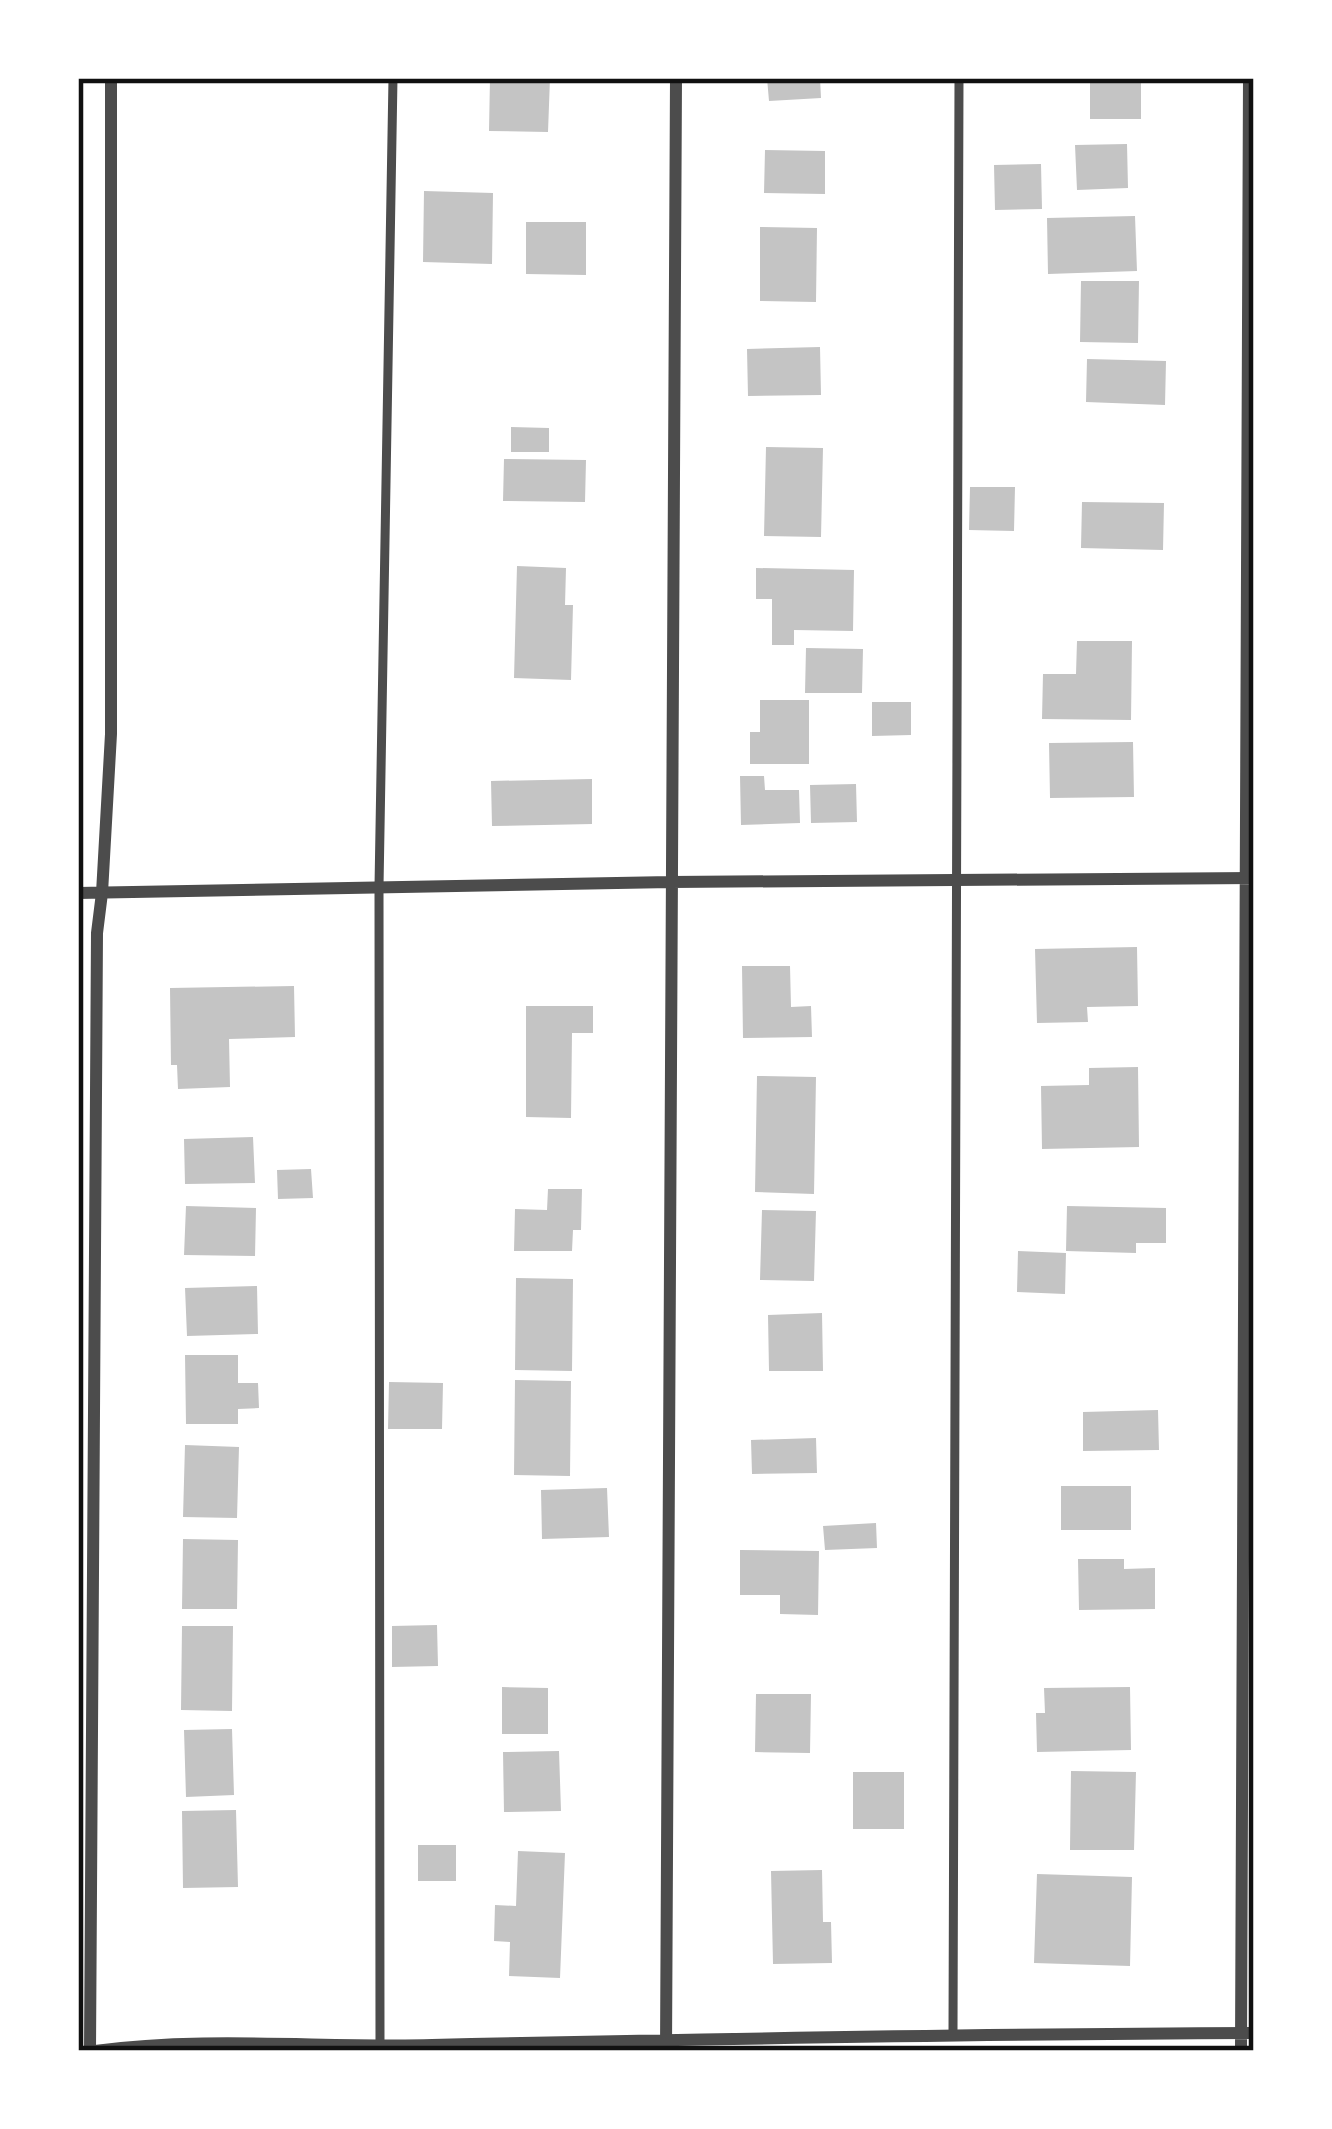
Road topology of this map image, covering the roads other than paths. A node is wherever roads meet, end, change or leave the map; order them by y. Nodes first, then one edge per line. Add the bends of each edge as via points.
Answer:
1 (110, 78) edge
2 (393, 78) edge
3 (676, 78) edge
4 (959, 78) edge
5 (1249, 78) edge
6 (1250, 878) edge
7 (956, 880) junction
8 (671, 882) junction
9 (379, 887) junction
10 (78, 892) edge
11 (103, 893) junction
12 (1247, 2033) edge
13 (953, 2036) junction
14 (666, 2045) edge
15 (380, 2047) junction
16 (92, 2051) edge
17 (1241, 2051) edge

1 - 11 street via 111,734
2 - 9 lane
3 - 8 street
4 - 7 lane
5 - 6 street
6 - 7 street
6 - 12 street
7 - 8 street
7 - 13 lane
8 - 9 street
8 - 14 street
9 - 11 street
9 - 15 lane
10 - 11 street
11 - 16 street
12 - 13 street
12 - 17 street
13 - 14 street
14 - 15 street
15 - 16 street

